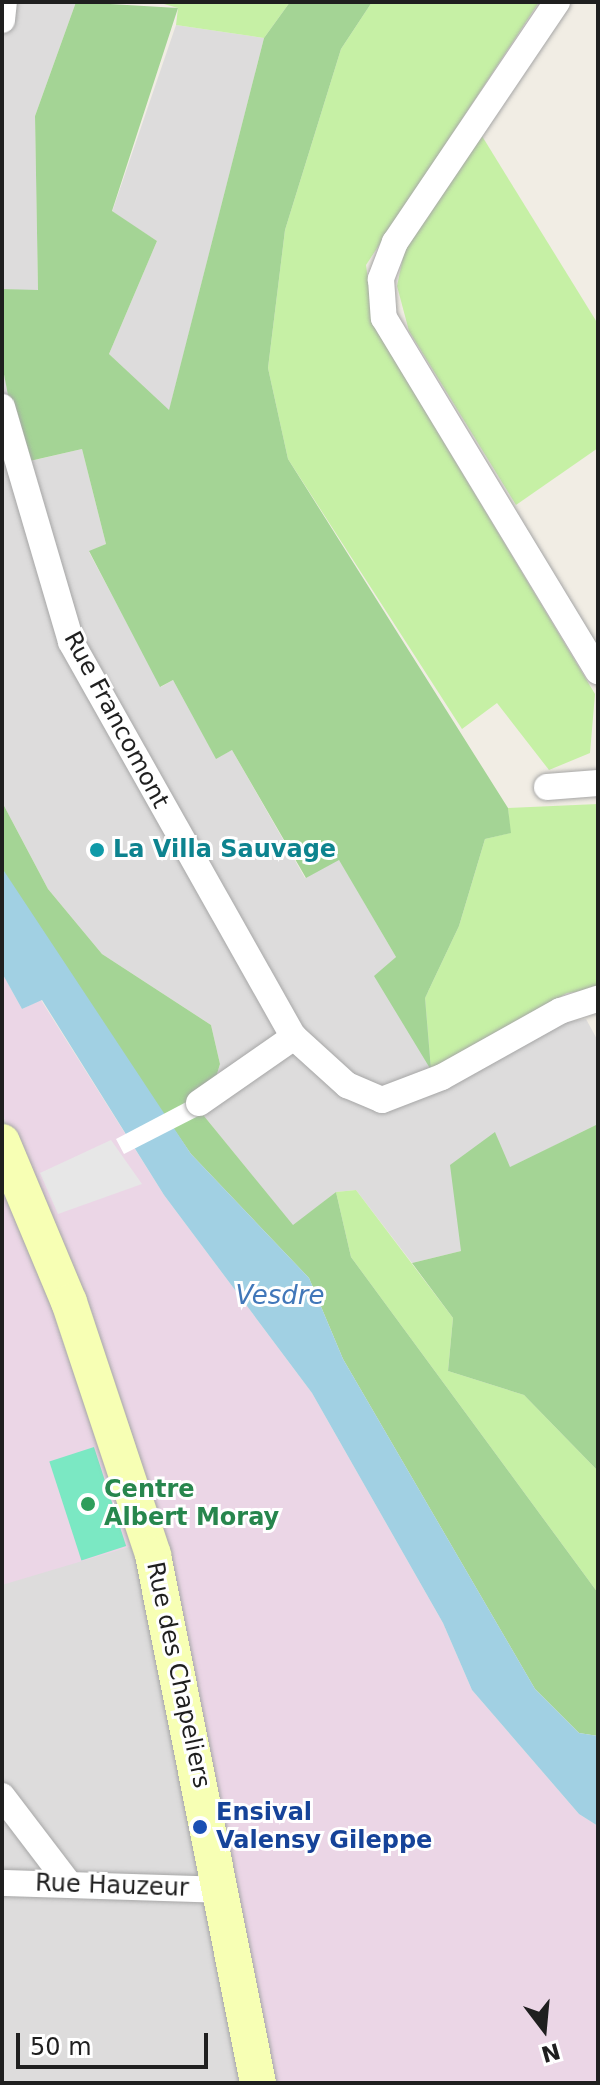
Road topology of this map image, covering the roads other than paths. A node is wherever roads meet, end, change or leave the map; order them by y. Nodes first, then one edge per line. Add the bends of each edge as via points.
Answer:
1 (4, 2) edge
2 (557, 2) edge
3 (2, 20) edge
4 (2, 407) edge
5 (598, 671) edge
6 (598, 783) edge
7 (547, 787) dead end
8 (598, 999) edge
9 (294, 1037) junction
10 (199, 1103) dead end
11 (2, 1142) edge
12 (2, 1796) edge
13 (2, 1883) edge
14 (69, 1884) junction
15 (222, 1890) junction
16 (258, 2083) edge

1 - 3 street
2 - 5 street via 395,242 381,279 384,318
4 - 9 street, Rue Francomont via 71,642
6 - 7 street
8 - 9 street, Rue Francomont via 382,1100 347,1085
9 - 10 street
11 - 15 street, Rue des Chapeliers via 59,1278 153,1555
12 - 14 street
13 - 14 street, Rue Hauzeur
14 - 15 street, Rue Hauzeur
15 - 16 street, Rue des Chapeliers

